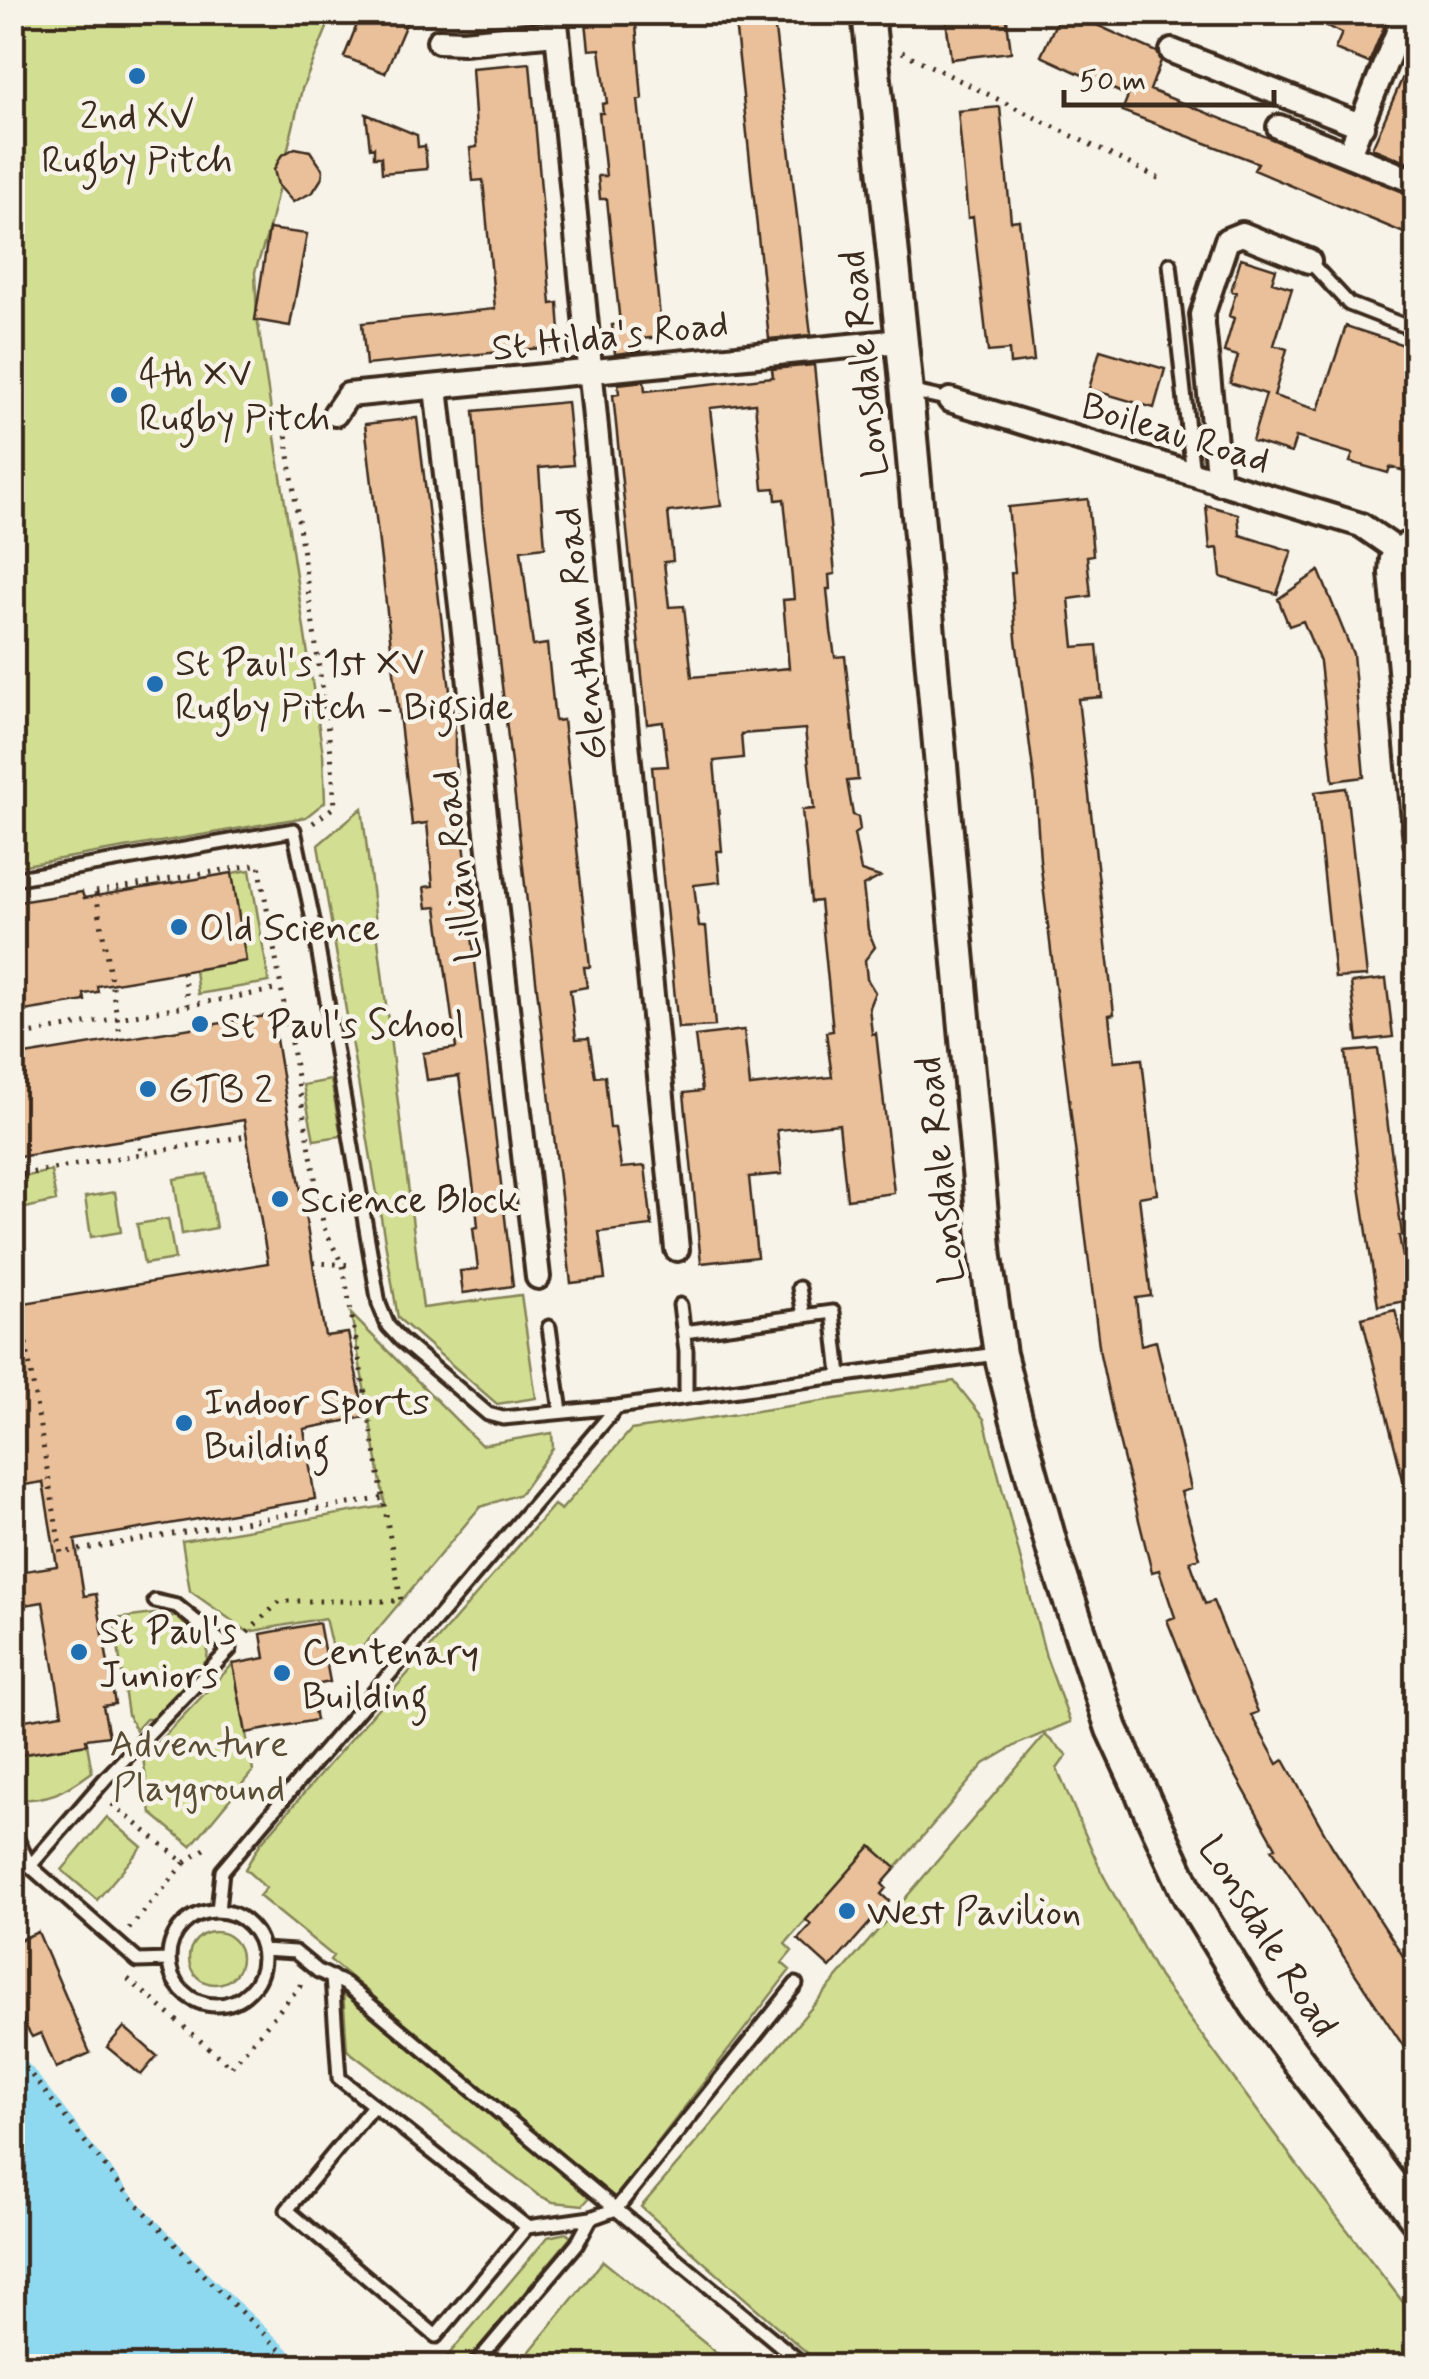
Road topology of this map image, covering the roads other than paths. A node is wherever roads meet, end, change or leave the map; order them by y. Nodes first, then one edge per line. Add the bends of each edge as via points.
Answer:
1 (1406, 12) edge
2 (555, 23) edge
3 (869, 26) edge
4 (439, 41) dead end
5 (1172, 51) dead end
6 (1279, 126) dead end
7 (1356, 140) junction
8 (1416, 182) edge
9 (1309, 261) joint
10 (1170, 264) dead end
11 (1416, 330) edge
12 (901, 341) junction
13 (589, 372) junction
14 (436, 388) junction
15 (907, 391) junction
16 (950, 400) joint
17 (336, 414) road end
18 (1192, 474) junction
19 (1219, 482) junction
20 (1407, 548) edge
21 (1416, 842) edge
22 (12, 879) edge
23 (677, 1249) dead end
24 (538, 1277) dead end
25 (800, 1288) dead end
26 (680, 1304) dead end
27 (804, 1316) junction
28 (548, 1327) dead end
29 (684, 1332) junction
30 (1000, 1354) junction
31 (840, 1375) junction
32 (686, 1396) junction
33 (617, 1407) junction
34 (561, 1412) junction
35 (155, 1602) dead end
36 (12, 1829) edge
37 (30, 1866) junction
38 (218, 1911) junction
39 (262, 1950) junction
40 (168, 1960) junction
41 (332, 1978) junction
42 (796, 1984) dead end
43 (373, 2106) junction
44 (1411, 2198) edge
45 (616, 2209) junction
46 (591, 2218) junction
47 (528, 2227) junction
48 (474, 2366) edge
49 (805, 2366) edge

1 - 7 street
2 - 4 street
2 - 13 street, Glentham Road
3 - 12 main road, Lonsdale Road
5 - 7 street
6 - 7 street
7 - 8 street
9 - 11 lane via 1349,304
9 - 19 street via 1242,234 1226,240 1202,316
10 - 18 lane
12 - 13 street, St Hilda's Road
12 - 15 main road, Lonsdale Road
13 - 14 street, St Hilda's Road
13 - 23 street, Glentham Road
14 - 17 street, St Hilda's Road via 348,395
14 - 24 street, Lillian Road
15 - 16 lane, Boileau Road
15 - 30 main road, Lonsdale Road
16 - 18 street, Boileau Road
18 - 19 street, Boileau Road
19 - 20 street, Boileau Road via 1361,525
20 - 21 street via 1392,559 1391,573
22 - 34 lane via 294,830 388,1326 488,1414
25 - 27 lane
26 - 29 lane
27 - 29 lane
27 - 31 lane via 833,1312
28 - 34 lane
29 - 32 lane
30 - 31 lane
30 - 44 main road, Lonsdale Road via 1053,1551 1112,1729 1189,1896 1256,2006
31 - 32 lane
32 - 33 lane
33 - 34 lane
33 - 38 lane via 222,1871
35 - 37 lane via 177,1606 230,1649
36 - 37 lane
37 - 40 lane via 138,1961
38 - 39 lane via 247,1922
38 - 40 lane via 188,1920
39 - 40 lane via 263,1966 249,1993 221,2006 191,1999
39 - 41 lane via 295,1952
41 - 43 lane via 339,2078
41 - 45 lane
42 - 45 lane
43 - 47 lane
43 - 47 lane via 287,2210 436,2336
45 - 46 lane
45 - 49 lane
46 - 47 lane
46 - 48 lane via 577,2244

